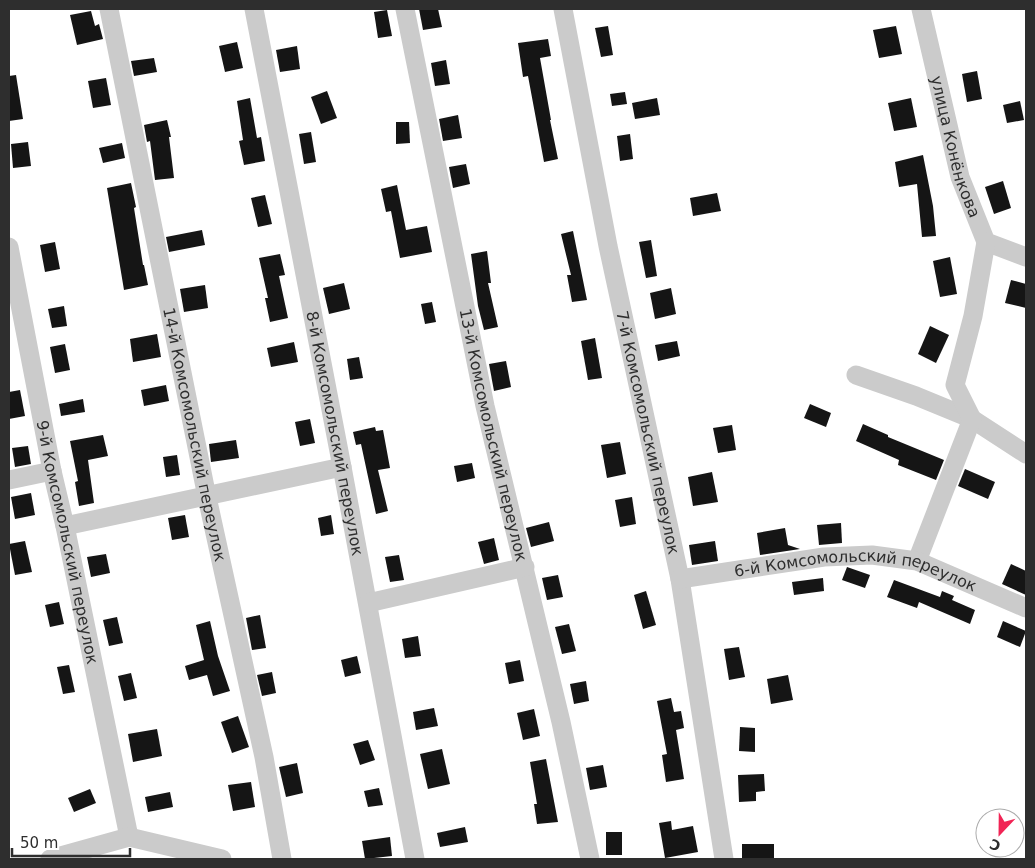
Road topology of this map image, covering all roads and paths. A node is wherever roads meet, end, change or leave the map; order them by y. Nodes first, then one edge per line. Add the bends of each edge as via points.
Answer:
1 (109, 9) edge
2 (254, 9) edge
3 (405, 9) edge
4 (564, 9) edge
5 (921, 9) edge
6 (986, 242) junction
7 (9, 247) edge
8 (1026, 257) edge
9 (856, 374) dead end
10 (972, 419) junction
11 (1026, 454) edge
12 (342, 467) junction
13 (52, 472) junction
14 (9, 480) edge
15 (207, 496) junction
16 (65, 526) junction
17 (917, 561) junction
18 (524, 567) junction
19 (680, 579) junction
20 (368, 603) junction
21 (1026, 608) edge
22 (129, 837) junction
23 (50, 859) edge
24 (222, 859) edge
25 (282, 859) edge
26 (415, 859) edge
27 (590, 859) edge
28 (724, 859) edge

1 - 15 street, 14-й Комсомольский переулок
2 - 12 street, 8-й Комсомольский переулок
3 - 18 street, 13-й Комсомольский переулок via 485,406
4 - 19 street, 7-й Комсомольский переулок via 608,246
5 - 6 street, улица Конёнкова via 960,177
6 - 8 street
6 - 10 street via 974,316 955,386
7 - 13 street, 9-й Комсомольский переулок
9 - 10 street
10 - 11 street
10 - 17 street
12 - 15 street
12 - 20 street, 8-й Комсомольский переулок
13 - 14 street
13 - 16 street, 9-й Комсомольский переулок
15 - 16 street
15 - 25 street, 14-й Комсомольский переулок via 264,757
16 - 22 street, 9-й Комсомольский переулок
17 - 19 street, 6-й Комсомольский переулок via 872,555 824,556
17 - 21 street, 6-й Комсомольский переулок
18 - 20 street
18 - 27 street, 13-й Комсомольский переулок
19 - 28 street, 7-й Комсомольский переулок
20 - 26 street, 8-й Комсомольский переулок
22 - 23 street
22 - 24 street

